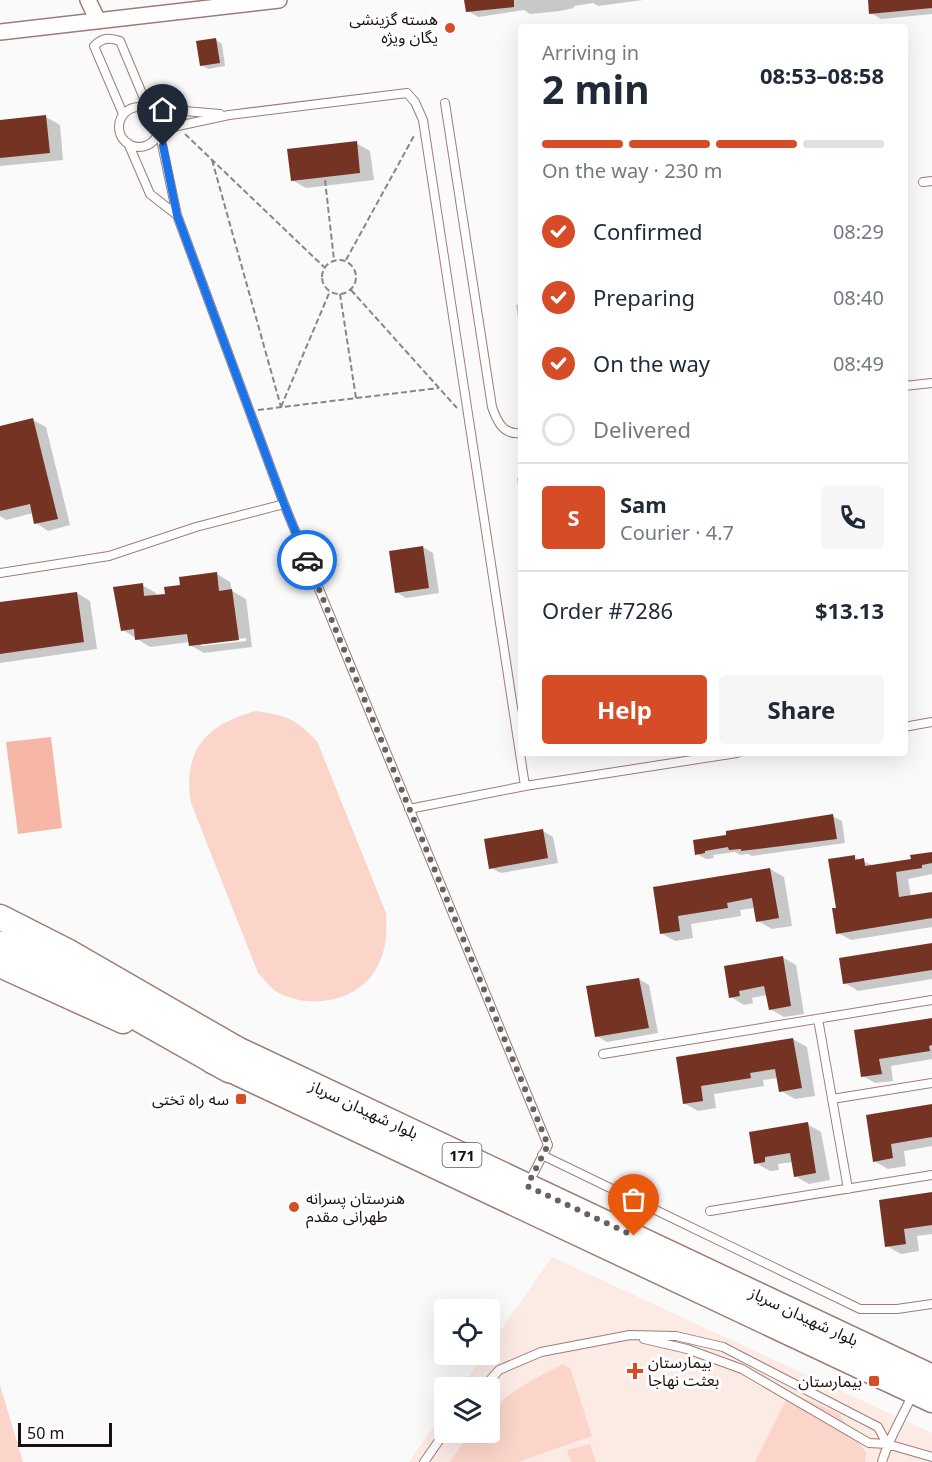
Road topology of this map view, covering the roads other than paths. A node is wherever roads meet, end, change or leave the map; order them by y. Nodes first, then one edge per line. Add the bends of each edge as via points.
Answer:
1 (88, 0) edge
2 (279, 0) edge
3 (98, 21) junction
4 (0, 32) edge
5 (445, 103) dead end
6 (148, 108) junction
7 (123, 114) junction
8 (229, 115) junction
9 (159, 130) junction
10 (128, 143) junction
11 (932, 181) edge
12 (923, 182) dead end
13 (177, 215) junction
14 (932, 383) edge
15 (908, 386) edge
16 (518, 433) edge
17 (284, 504) junction
18 (0, 573) edge
19 (932, 722) edge
20 (908, 726) edge
21 (518, 740) edge
22 (520, 756) edge
23 (718, 756) edge
24 (525, 786) junction
25 (409, 809) junction
26 (0, 917) edge
27 (0, 945) edge
28 (0, 965) edge
29 (932, 1000) edge
30 (818, 1018) junction
31 (603, 1054) dead end
32 (230, 1069) junction
33 (932, 1083) edge
34 (832, 1098) junction
35 (542, 1155) junction
36 (932, 1175) edge
37 (527, 1186) junction
38 (848, 1189) junction
39 (710, 1210) dead end
40 (932, 1304) edge
41 (630, 1335) junction
42 (493, 1377) edge
43 (926, 1390) edge
44 (438, 1443) edge
45 (887, 1444) junction
46 (932, 1457) edge
47 (424, 1462) edge
48 (882, 1462) edge

1 - 3 street
2 - 3 street
3 - 4 street
5 - 16 lane via 492,406 502,427
6 - 7 lane via 135,107
6 - 7 lane via 120,41 100,40 94,46
6 - 8 lane
6 - 9 lane via 157,117
7 - 10 lane via 119,126
8 - 9 lane
8 - 21 lane via 407,93 415,102 423,120
9 - 10 lane via 147,145
9 - 13 lane
10 - 13 lane via 150,194
11 - 12 lane
13 - 17 lane
14 - 15 lane
17 - 18 lane via 196,527 109,556
17 - 25 lane
19 - 20 lane
22 - 24 lane
23 - 24 lane
24 - 25 lane
25 - 35 lane via 548,1145
26 - 37 main road, بلوار شهیدان سرباز / 171 via 68,951 237,1049
27 - 32 highway via 55,970
28 - 32 main road, بلوار شهیدان سرباز / 171
29 - 30 lane
30 - 31 lane
30 - 34 lane
32 - 43 main road, بلوار شهیدان سرباز / 171
33 - 34 lane
34 - 38 lane
35 - 37 lane
35 - 40 lane via 860,1309
36 - 38 lane
37 - 43 main road, بلوار شهیدان سرباز / 171
38 - 39 lane
41 - 42 lane via 542,1352 499,1370
41 - 45 lane via 687,1349 742,1369 869,1443
41 - 45 lane via 676,1336 723,1347 878,1427
43 - 45 lane via 905,1413
44 - 47 lane
45 - 46 lane
45 - 48 lane

